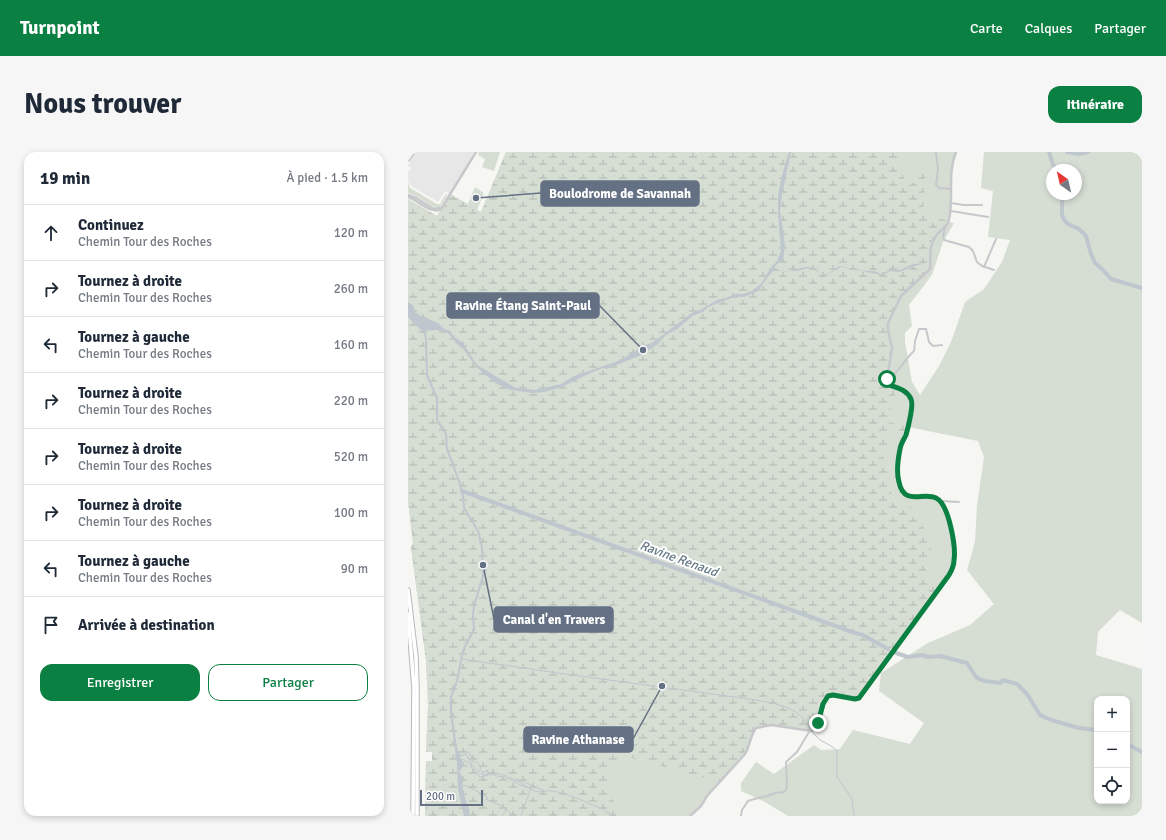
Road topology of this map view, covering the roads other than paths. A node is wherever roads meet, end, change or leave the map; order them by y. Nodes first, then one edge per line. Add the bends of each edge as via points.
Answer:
1 (412, 152) edge
2 (476, 152) edge
3 (936, 152) edge
4 (956, 152) edge
5 (408, 158) edge
6 (951, 189) junction
7 (409, 197) edge
8 (951, 203) junction
9 (982, 205) dead end
10 (951, 211) junction
11 (988, 217) dead end
12 (945, 228) junction
13 (996, 239) dead end
14 (983, 266) junction
15 (994, 270) dead end
16 (942, 345) dead end
17 (887, 382) junction
18 (941, 501) junction
19 (959, 502) dead end
20 (408, 590) edge
21 (408, 614) edge
22 (809, 732) junction
23 (413, 816) edge
24 (417, 816) edge
25 (690, 816) edge
26 (741, 816) edge

1 - 5 main road
2 - 7 street via 441,209 435,212
3 - 6 street via 936,185 939,188
4 - 6 street via 952,161
6 - 8 street
8 - 9 street
8 - 10 street
10 - 11 street
10 - 12 street
12 - 14 street via 944,240 969,247 977,262
12 - 17 street via 938,233 933,242 929,257 930,269 901,296 888,323 892,348
13 - 14 street
14 - 15 street
16 - 17 street via 933,346 929,342 926,329 919,329 914,351
17 - 18 street via 904,390 912,400 906,435 900,447 898,476 901,490 913,497 933,496
18 - 19 street
18 - 22 street via 954,542 953,567 949,575 859,698 828,696 816,727
20 - 24 highway via 418,688
21 - 23 highway via 414,688
22 - 25 street via 770,725 756,728 745,754
22 - 26 street via 797,752 786,762 785,791 748,801

